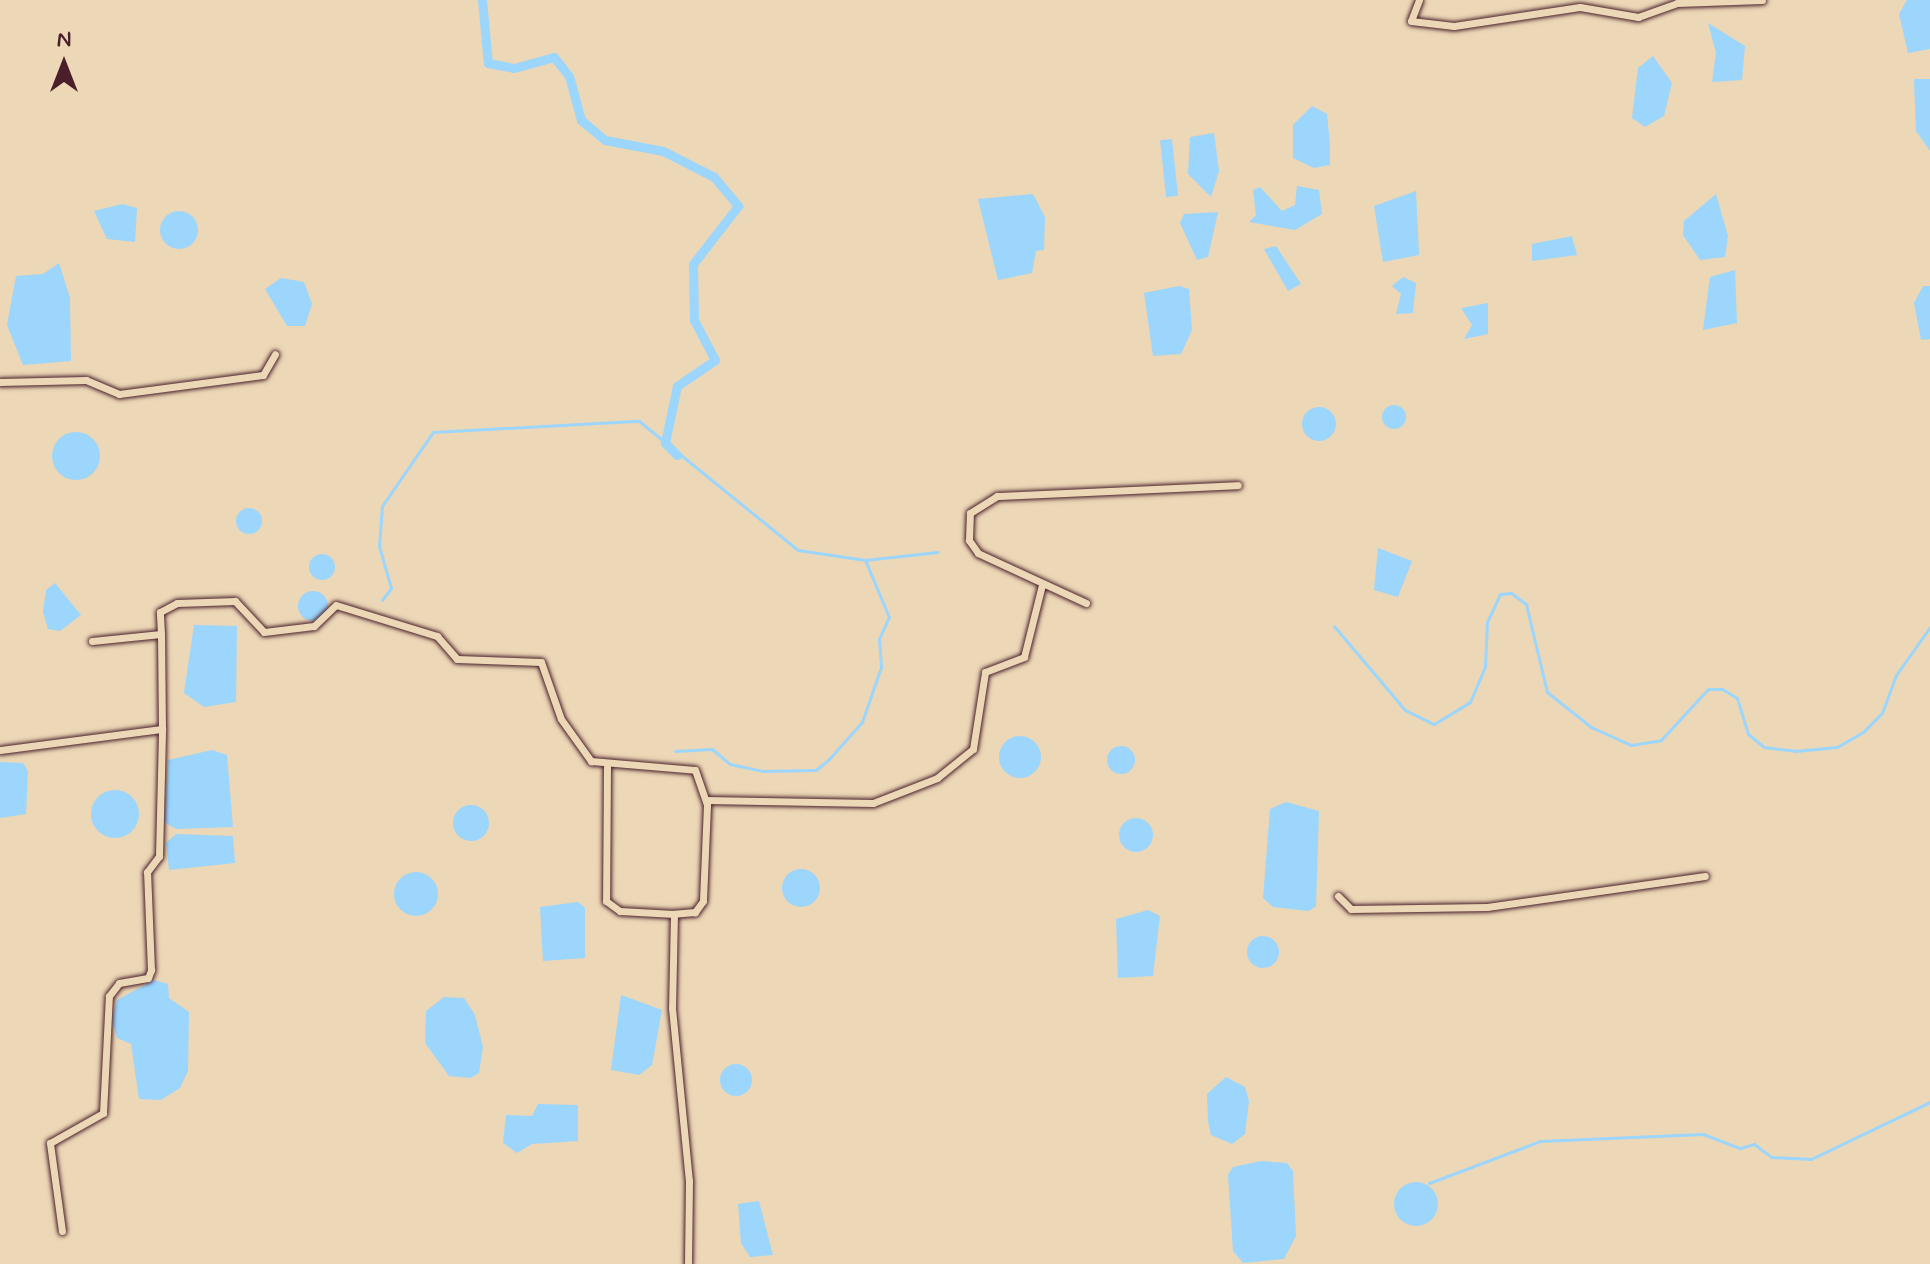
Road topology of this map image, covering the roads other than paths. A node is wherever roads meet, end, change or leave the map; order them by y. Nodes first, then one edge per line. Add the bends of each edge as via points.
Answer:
1 (1419, 0) edge
2 (1762, 0) edge
3 (275, 354) dead end
4 (0, 382) edge
5 (1238, 485) dead end
6 (1042, 585) junction
7 (1086, 603) dead end
8 (161, 634) junction
9 (92, 641) dead end
10 (162, 729) junction
11 (0, 750) edge
12 (607, 767) junction
13 (706, 800) junction
14 (1705, 876) dead end
15 (1338, 896) dead end
16 (674, 914) junction
17 (62, 1231) dead end
18 (688, 1264) edge

1 - 2 street via 1411,21 1454,26 1580,7 1638,17 1677,3
3 - 4 street via 263,375 119,394 86,380
5 - 6 street via 983,501 970,513 972,547
6 - 7 street
6 - 13 street via 1024,657 985,672 973,749 937,778 873,803
8 - 9 street
8 - 10 street
8 - 12 street via 160,612 177,603 235,601 264,632 314,626 336,605 437,636 457,659 541,662 561,719 591,761
10 - 11 street
10 - 17 street via 159,856 147,872 151,970 148,978 119,983 109,996 103,1113 50,1143
12 - 13 street via 695,770
12 - 16 street via 606,901 620,911
13 - 16 street via 702,907
14 - 15 street via 1487,907 1351,909
16 - 18 street via 672,1008 689,1181

